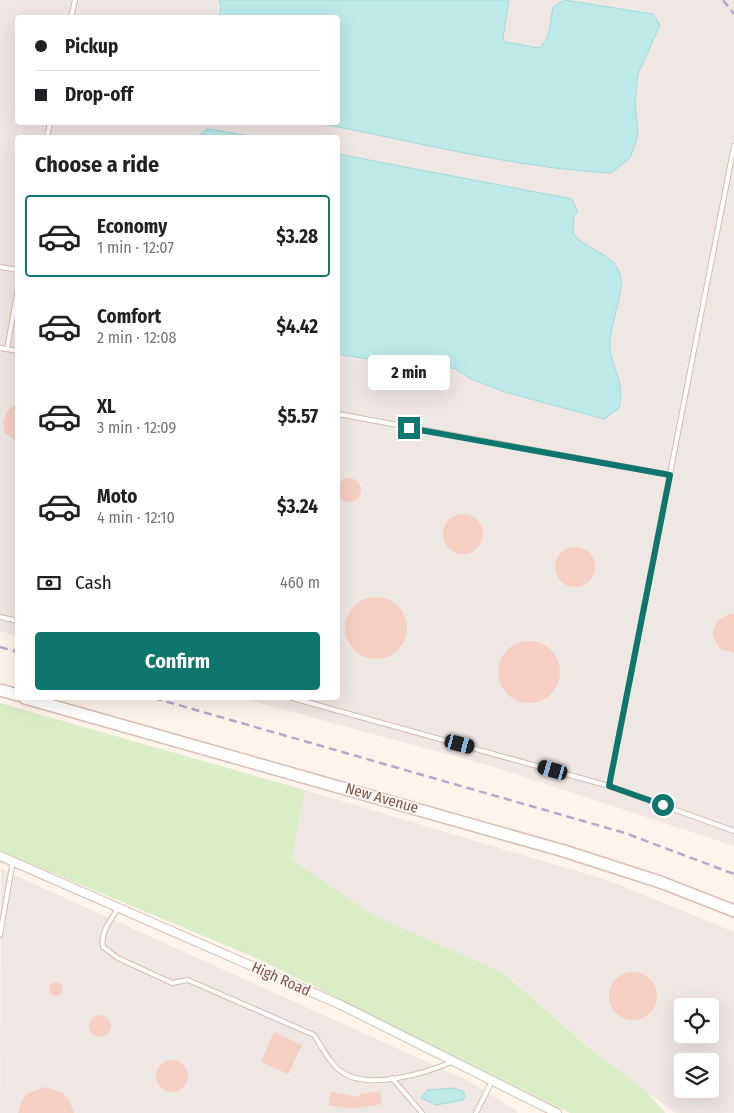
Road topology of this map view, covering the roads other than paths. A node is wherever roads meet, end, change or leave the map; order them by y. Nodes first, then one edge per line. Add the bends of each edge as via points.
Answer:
1 (75, 0) edge
2 (72, 15) edge
3 (734, 146) edge
4 (0, 267) edge
5 (15, 270) edge
6 (15, 305) edge
7 (0, 348) edge
8 (7, 349) junction
9 (15, 350) edge
10 (340, 414) edge
11 (670, 475) junction
12 (0, 616) edge
13 (15, 620) edge
14 (0, 690) edge
15 (15, 694) edge
16 (33, 700) edge
17 (299, 700) edge
18 (609, 786) junction
19 (734, 831) edge
20 (0, 856) edge
21 (13, 861) junction
22 (118, 907) junction
23 (734, 911) edge
24 (0, 935) edge
25 (454, 1061) junction
26 (392, 1078) junction
27 (492, 1080) junction
28 (422, 1113) edge
29 (476, 1113) edge
30 (557, 1113) edge

1 - 2 lane
3 - 11 lane
4 - 5 lane
6 - 8 lane
7 - 8 lane
8 - 9 lane
10 - 11 lane
11 - 18 lane
12 - 13 lane
14 - 15 main road
16 - 23 main road, New Avenue via 564,851 663,883
17 - 18 lane
18 - 19 lane
20 - 21 street, High Road
21 - 22 street, High Road
21 - 24 lane
22 - 25 street, High Road via 341,1005
22 - 26 lane via 102,940 103,947 118,958 172,983 188,980 314,1035 342,1072 366,1080
25 - 26 lane via 423,1074
25 - 27 street, High Road
26 - 28 lane
27 - 29 lane
27 - 30 street, High Road

